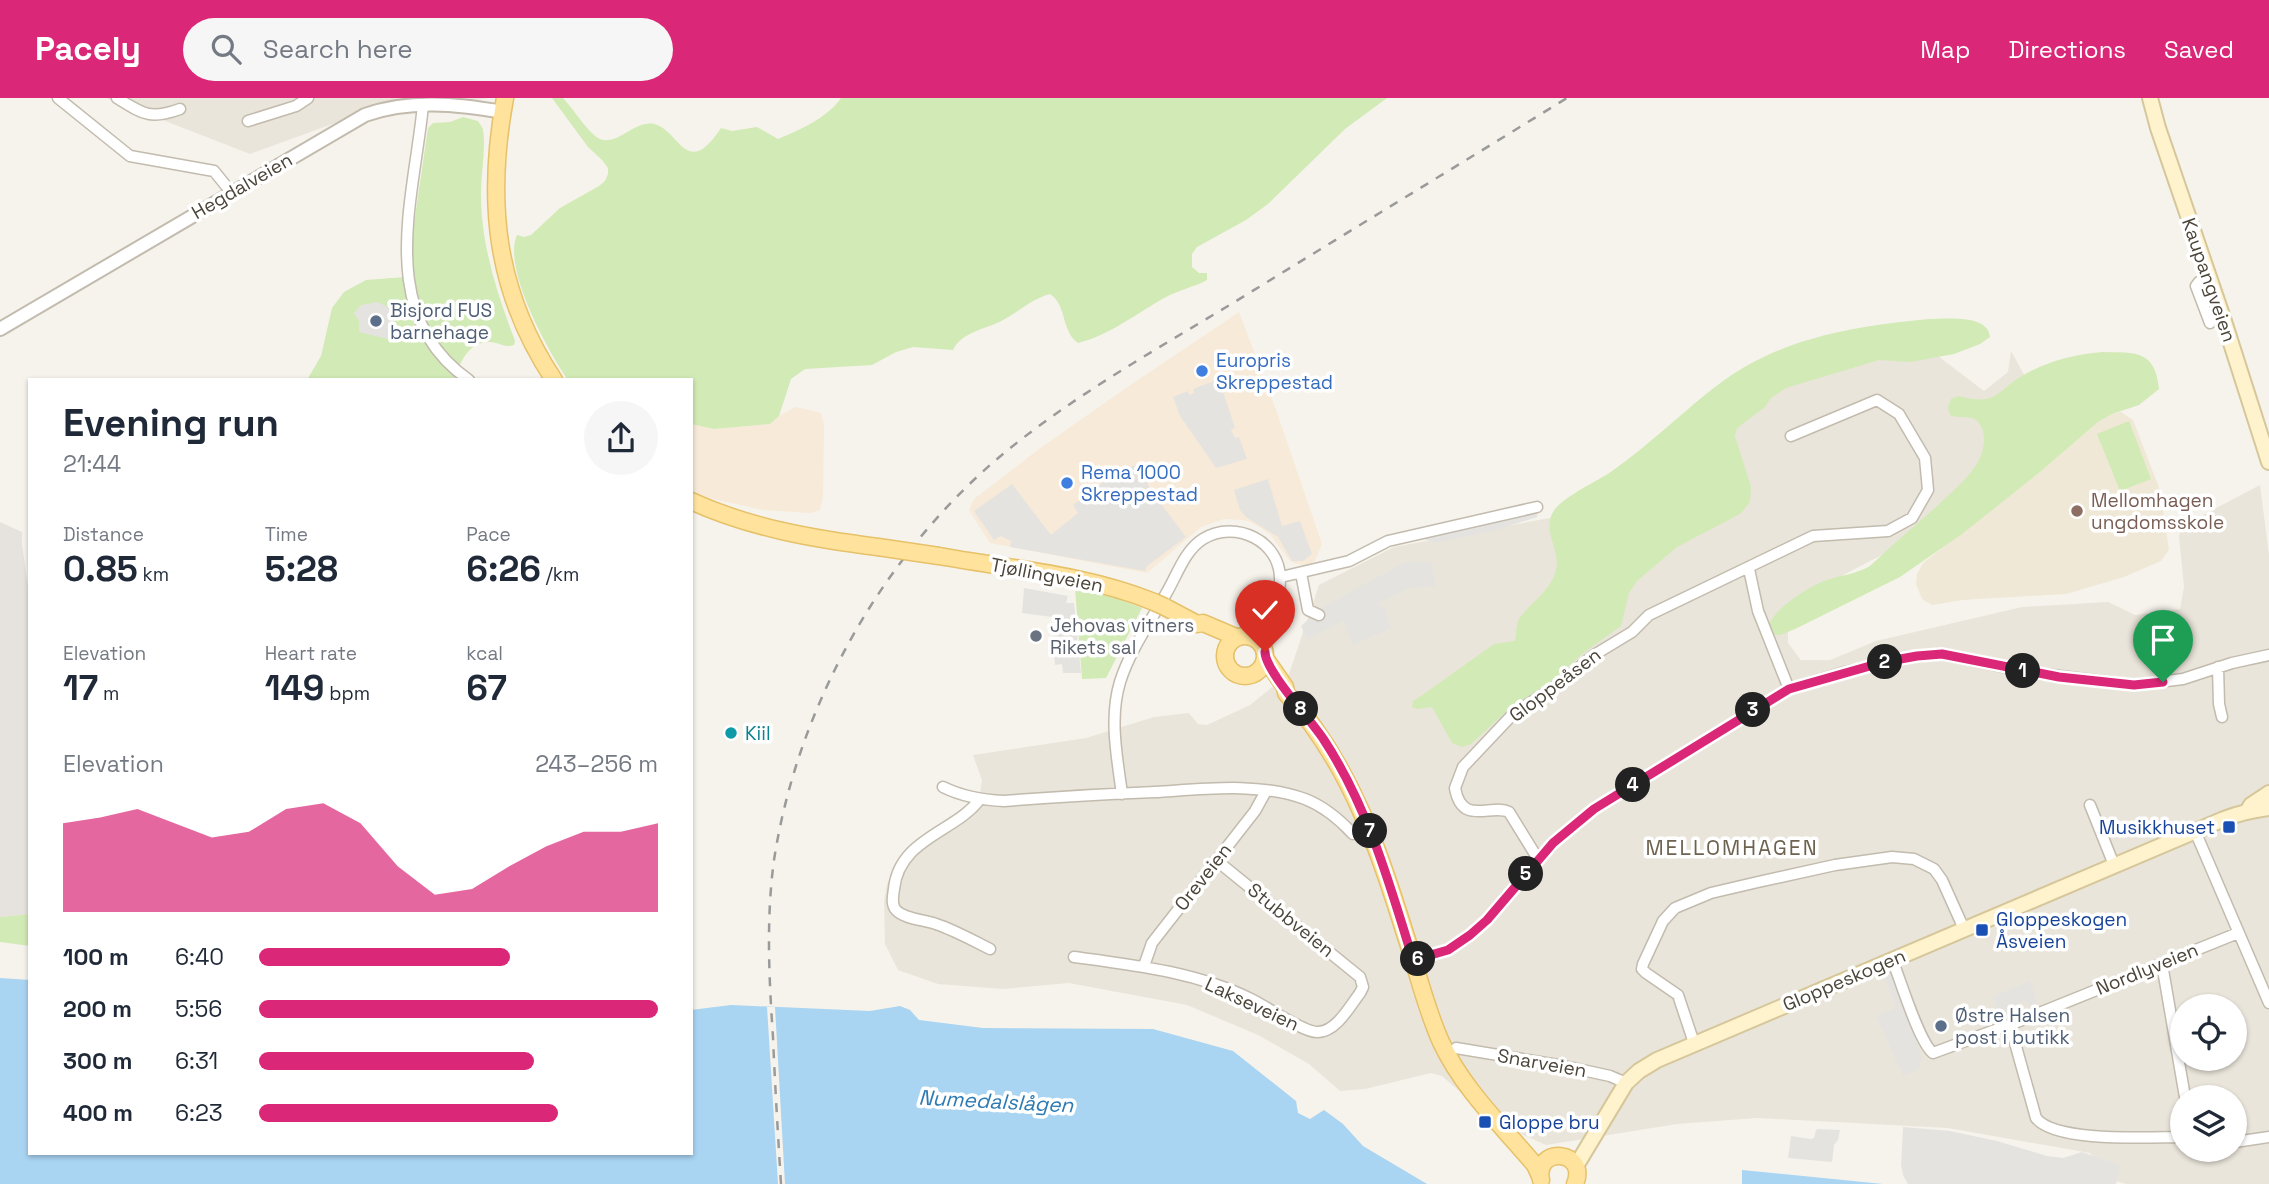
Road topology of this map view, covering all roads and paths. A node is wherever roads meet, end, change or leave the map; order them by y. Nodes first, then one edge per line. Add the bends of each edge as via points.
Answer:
1 (58, 98) edge
2 (117, 98) edge
3 (308, 98) edge
4 (2150, 98) edge
5 (446, 101) edge
6 (423, 105) junction
7 (504, 105) edge
8 (180, 109) dead end
9 (248, 121) dead end
10 (231, 192) junction
11 (2209, 278) junction
12 (2210, 323) dead end
13 (0, 329) edge
14 (466, 378) edge
15 (553, 378) edge
16 (1791, 436) dead end
17 (2269, 462) edge
18 (693, 502) edge
19 (1537, 507) dead end
20 (1749, 569) junction
21 (1301, 573) junction
22 (1281, 577) junction
23 (1320, 615) dead end
24 (1198, 624) junction
25 (1236, 637) junction
26 (1256, 638) junction
27 (2269, 655) edge
28 (1224, 657) junction
29 (1265, 658) junction
30 (2218, 667) junction
31 (1249, 676) junction
32 (1789, 689) junction
33 (1286, 693) junction
34 (2222, 718) dead end
35 (943, 787) dead end
36 (1266, 791) junction
37 (2269, 793) edge
38 (1122, 794) junction
39 (980, 799) junction
40 (2090, 804) dead end
41 (2269, 808) edge
42 (2248, 810) junction
43 (2195, 831) junction
44 (1353, 834) dead end
45 (1538, 859) junction
46 (1216, 860) junction
47 (2114, 865) junction
48 (1964, 929) junction
49 (2238, 933) junction
50 (990, 949) dead end
51 (1074, 957) dead end
52 (1892, 959) junction
53 (1413, 960) junction
54 (2162, 964) junction
55 (1144, 966) junction
56 (1363, 982) joint
57 (2269, 1003) edge
58 (2010, 1025) junction
59 (1694, 1043) junction
60 (1456, 1048) dead end
61 (1626, 1083) junction
62 (2183, 1085) edge
63 (1598, 1126) junction
64 (2170, 1137) edge
65 (2269, 1137) edge
66 (2247, 1140) edge
67 (1518, 1145) junction
68 (1555, 1157) junction
69 (1576, 1166) junction
70 (1541, 1180) edge
71 (1575, 1184) edge

1 - 10 street via 130,156 214,171
2 - 8 street via 149,116
3 - 9 street
4 - 11 main road, Kaupangveien
5 - 6 street, Hegdalveien
5 - 7 street, Hegdalveien
6 - 10 street, Hegdalveien via 365,115
6 - 14 street via 406,241 408,276 434,349
7 - 15 main road via 494,195 503,261 522,320
10 - 13 street, Hegdalveien
11 - 12 street via 2196,286
11 - 17 main road, Kaupangveien
16 - 20 street, Gloppeåsen via 1877,400 1899,414 1925,458 1928,490 1912,518 1888,531 1813,536
18 - 24 main road, Tjøllingveien, bridge via 803,535 1109,586
19 - 21 street via 1388,541 1349,561
20 - 32 street via 1758,611
20 - 45 street, Gloppeåsen via 1649,615 1632,632 1514,713 1463,766 1455,788 1465,807 1476,812 1509,812
21 - 22 street
21 - 23 street via 1308,610
22 - 26 street via 1279,593
22 - 38 street via 1270,548 1250,535 1213,534 1192,548 1119,685 1114,734
24 - 25 main road, Tjøllingveien
24 - 28 main road, Tjøllingveien
25 - 26 main road
25 - 28 main road
26 - 29 main road
27 - 30 street
28 - 31 main road via 1233,672
29 - 31 main road via 1260,669
29 - 33 main road
30 - 32 street via 2183,679 2134,685 2027,672 1942,654 1871,665
30 - 34 street
31 - 33 main road
32 - 45 street via 1594,809
33 - 53 main road via 1324,740 1356,798
35 - 39 street
36 - 38 street via 1228,788
36 - 44 street via 1319,805
36 - 46 street, Oreveien
37 - 42 main road, Gloppeskogen
38 - 39 street
39 - 50 street via 907,858 895,881 893,904 902,914 937,924
40 - 47 street
41 - 42 main road, Gloppeskogen
42 - 43 main road, Gloppeskogen
43 - 47 main road, Gloppeskogen
43 - 49 street
45 - 53 street via 1470,935 1448,950
46 - 55 street, Oreveien via 1152,943
46 - 56 street, Stubbveien
47 - 48 main road, Gloppeskogen
48 - 52 main road, Gloppeskogen
48 - 59 street via 1939,874 1926,863 1905,857 1835,865 1711,893 1687,903 1668,914 1642,969 1678,995
49 - 54 street, Nordlyveien
49 - 57 street
51 - 55 street, Lakseveien
52 - 58 street, Nordlyveien via 1930,1051 1939,1052
52 - 59 main road, Gloppeskogen
53 - 67 main road via 1448,1056
54 - 58 street, Nordlyveien
54 - 62 street
55 - 56 street, Lakseveien via 1228,988 1314,1032 1333,1026 1360,993
58 - 64 street via 2040,1124 2094,1136
59 - 61 main road, Gloppeskogen via 1644,1068
60 - 61 street, Snarveien via 1564,1066
61 - 63 main road, Gloppeskogen
63 - 68 main road, Gloppeskogen via 1579,1145
63 - 69 main road, Gloppeskogen
65 - 66 street
67 - 68 main road
67 - 70 main road
68 - 69 main road via 1567,1158
68 - 70 main road via 1544,1163
69 - 71 main road

